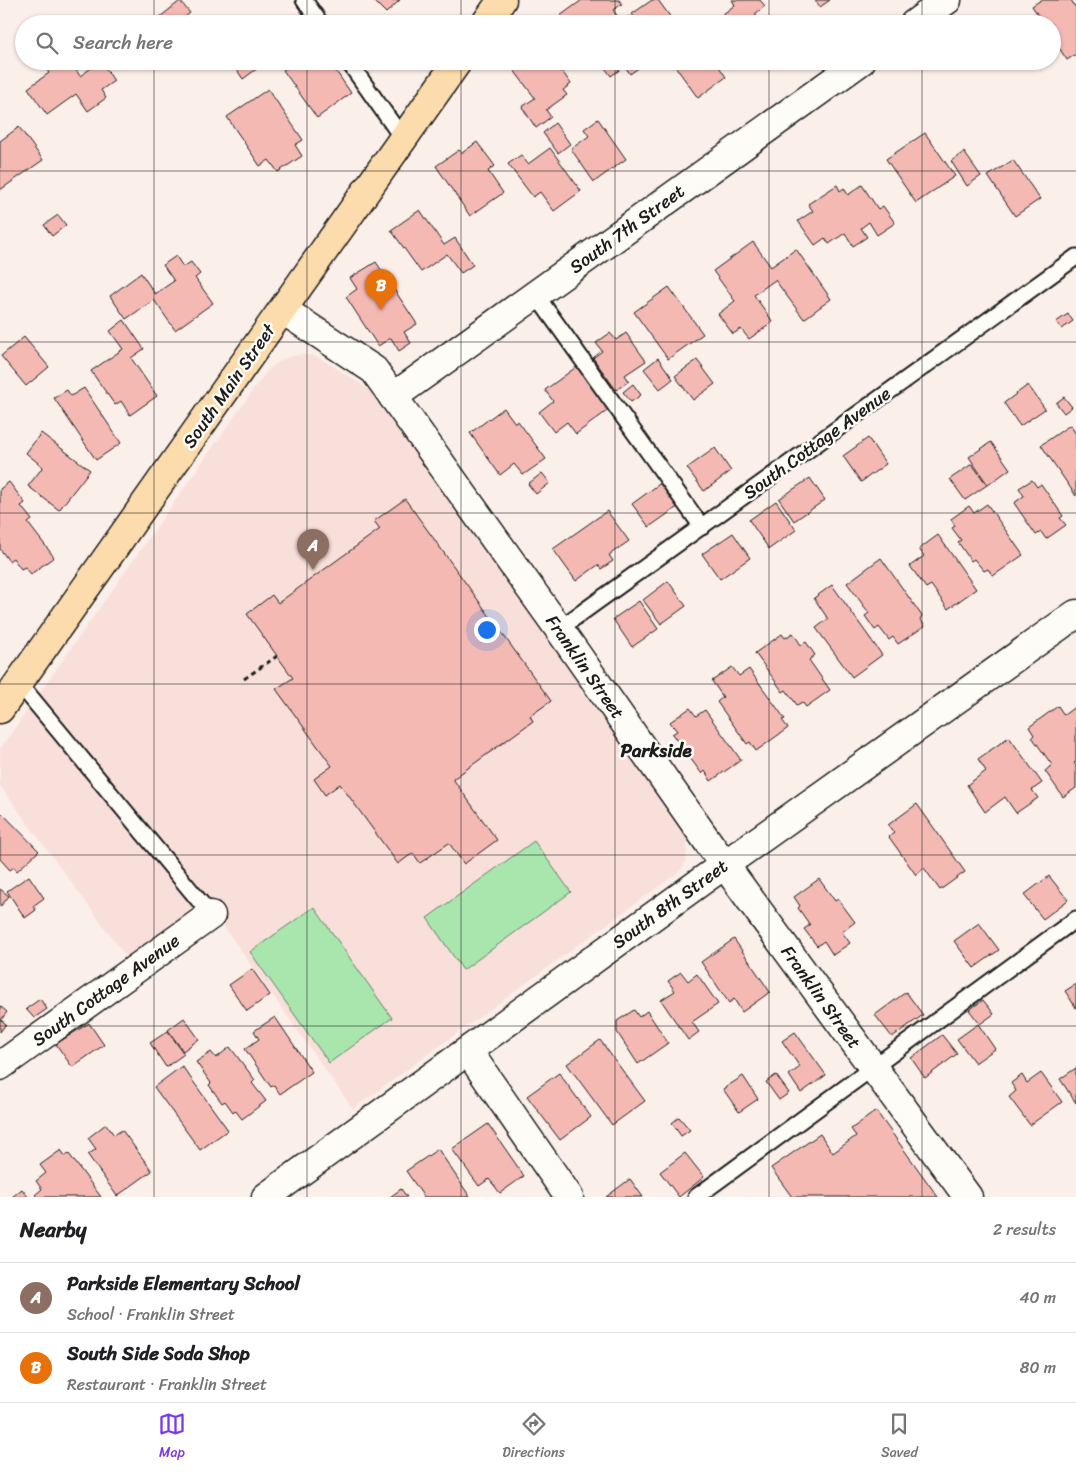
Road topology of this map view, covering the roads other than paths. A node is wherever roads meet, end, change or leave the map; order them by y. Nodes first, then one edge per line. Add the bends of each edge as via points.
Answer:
1 (304, 0) edge
2 (502, 0) edge
3 (947, 0) edge
4 (315, 15) edge
5 (491, 15) edge
6 (926, 15) edge
7 (354, 70) edge
8 (452, 70) edge
9 (848, 70) edge
10 (403, 139) junction
11 (1076, 257) edge
12 (536, 295) junction
13 (283, 310) junction
14 (393, 397) junction
15 (702, 526) junction
16 (1076, 614) edge
17 (559, 629) junction
18 (18, 683) junction
19 (0, 710) edge
20 (725, 865) junction
21 (211, 915) joint
22 (1076, 919) edge
23 (468, 1051) junction
24 (0, 1066) edge
25 (872, 1067) junction
26 (266, 1197) edge
27 (569, 1197) edge
28 (696, 1197) edge
29 (968, 1197) edge

1 - 4 lane
2 - 5 main road
3 - 6 street
7 - 10 lane
8 - 10 main road, South Main Street
9 - 12 street, South 7th Street
10 - 13 main road, South Main Street
11 - 15 lane, South Cottage Avenue
12 - 14 street, South 7th Street
12 - 15 lane
13 - 14 street, Franklin Street via 374,370
13 - 18 main road, South Main Street
14 - 17 street, Franklin Street
15 - 17 lane, South Cottage Avenue
16 - 20 street, South 8th Street
17 - 20 street, Franklin Street
18 - 19 main road, South Main Street
18 - 21 lane
20 - 23 street, South 8th Street
20 - 25 street, Franklin Street
21 - 24 street, South Cottage Avenue
22 - 25 lane
23 - 26 street, South 8th Street
23 - 27 street
25 - 28 lane
25 - 29 street, Franklin Street

